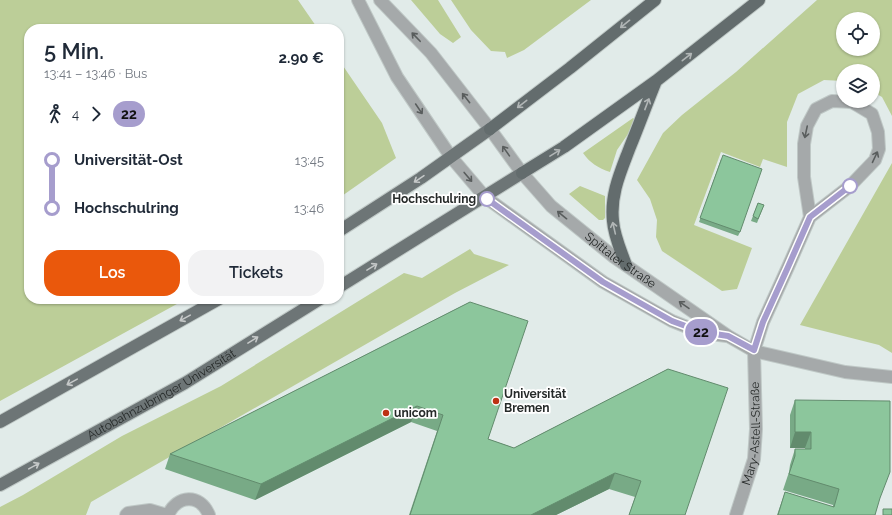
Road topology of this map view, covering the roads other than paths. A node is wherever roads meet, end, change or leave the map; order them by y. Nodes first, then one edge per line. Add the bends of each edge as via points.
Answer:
1 (358, 0) edge
2 (380, 0) edge
3 (655, 0) edge
4 (759, 0) edge
5 (656, 81) junction
6 (490, 129) junction
7 (451, 157) junction
8 (522, 173) junction
9 (485, 197) junction
10 (810, 217) junction
11 (344, 228) edge
12 (626, 265) junction
13 (344, 284) edge
14 (210, 304) edge
15 (312, 304) edge
16 (728, 336) junction
17 (754, 350) junction
18 (892, 378) edge
19 (0, 422) edge
20 (0, 485) edge
21 (126, 515) edge
22 (167, 515) edge
23 (209, 515) edge
24 (736, 515) edge

1 -> 7 street via 397,77
6 -> 2 street via 431,53
3 -> 6 highway
5 -> 4 highway
8 -> 5 highway via 564,147
12 -> 5 highway via 612,221 615,187
6 - 7 main road
8 -> 6 street
7 -> 9 street, Spittaler Straße
7 -> 11 main road
8 - 9 main road
12 -> 8 street, Spittaler Straße via 551,206
13 -> 9 main road
9 - 16 street, Spittaler Straße via 603,282 672,321 702,332
10 -> 10 street via 850,186 875,160 879,149 878,132 872,114 852,102 832,101 816,109 807,126 804,177
10 - 17 street, Mary-Astell-Straße via 763,322
16 -> 12 street, Spittaler Straße
14 -> 19 main road
20 -> 15 main road, Autobahnzubringer Universität via 184,383
16 - 17 street, Spittaler Straße
17 - 18 street, Spittaler Straße via 845,372
17 - 24 street, Mary-Astell-Straße via 754,458
21 - 22 street via 150,510
22 - 23 street via 176,503 192,499 205,507

